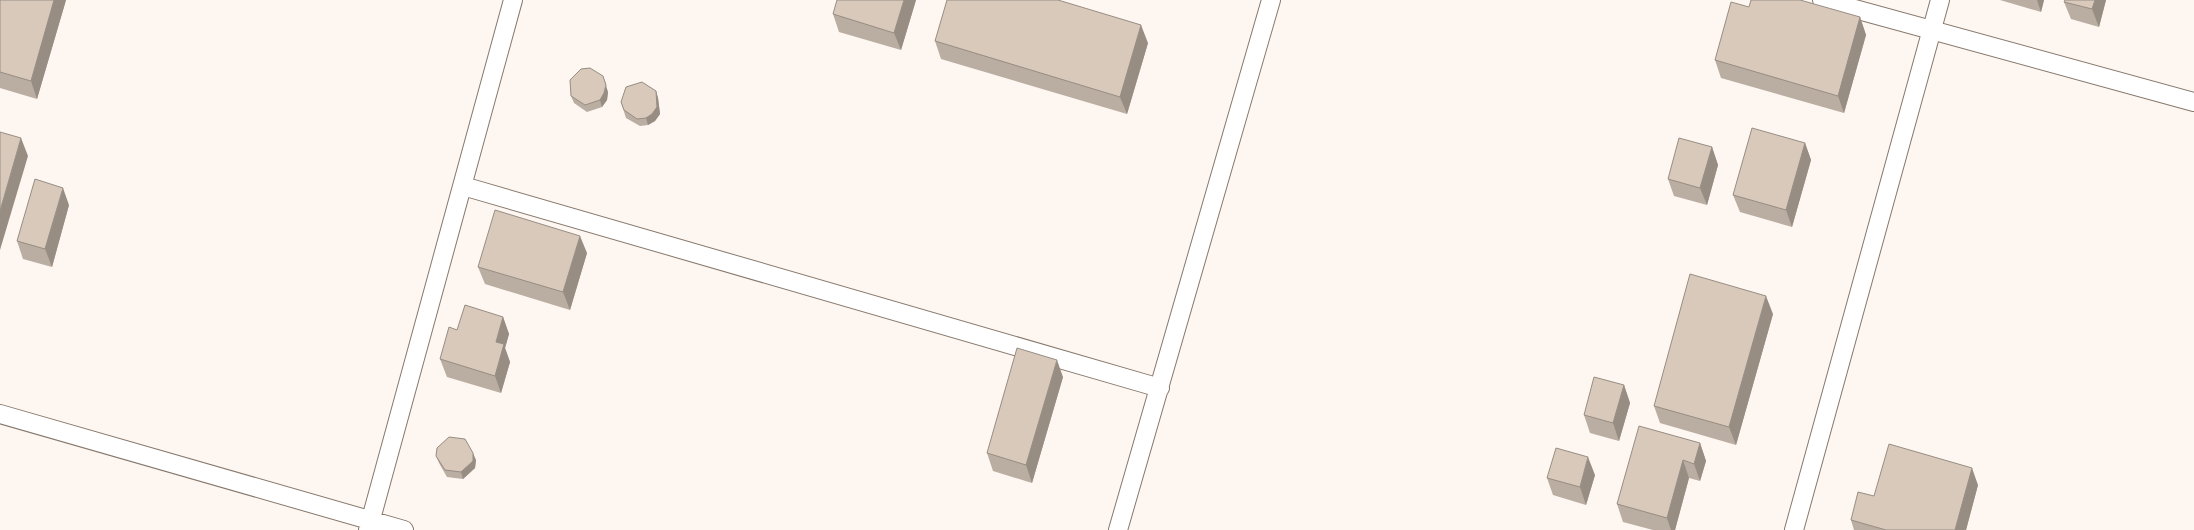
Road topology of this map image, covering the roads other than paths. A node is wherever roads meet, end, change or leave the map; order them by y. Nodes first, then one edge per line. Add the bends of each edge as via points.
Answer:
1 (513, 0) edge
2 (1271, 0) edge
3 (1822, 0) edge
4 (1940, 0) edge
5 (1932, 30) junction
6 (2194, 102) edge
7 (462, 186) junction
8 (1160, 388) junction
9 (0, 414) edge
10 (369, 525) edge
11 (404, 530) edge
12 (1118, 530) edge
13 (1794, 530) edge

1 - 7 lane
2 - 8 lane
3 - 5 lane
4 - 5 lane
5 - 6 lane
5 - 13 lane
7 - 8 lane
7 - 10 lane
8 - 12 lane
9 - 10 lane
10 - 11 lane

